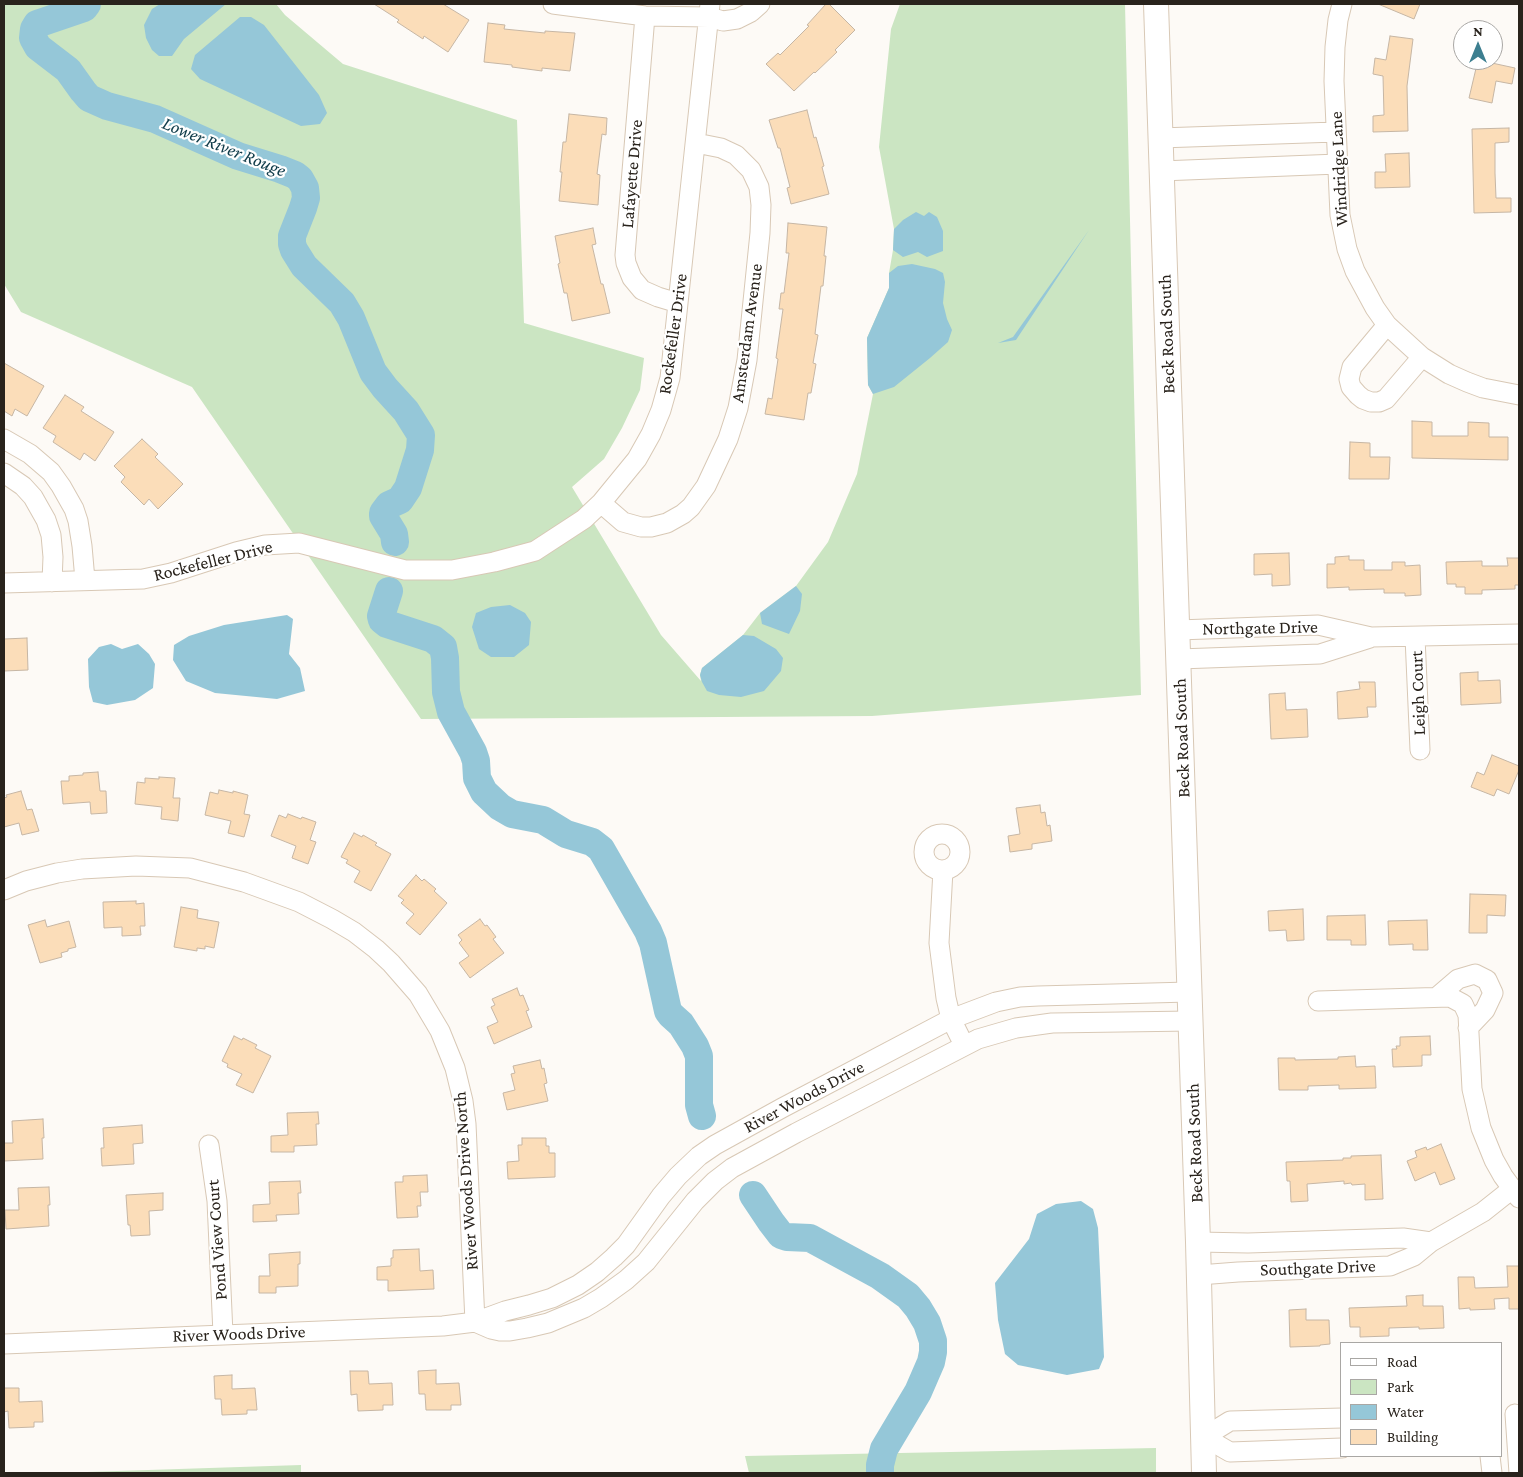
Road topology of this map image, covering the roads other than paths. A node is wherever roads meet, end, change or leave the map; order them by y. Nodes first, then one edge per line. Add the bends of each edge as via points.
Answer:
1 (553, 4) edge
2 (760, 4) edge
3 (1156, 4) edge
4 (1342, 4) edge
5 (710, 10) edge
6 (645, 16) junction
7 (1336, 132) junction
8 (1160, 138) junction
9 (696, 143) junction
10 (1338, 164) junction
11 (1161, 171) junction
12 (678, 303) junction
13 (1387, 325) junction
14 (1422, 357) junction
15 (1519, 395) edge
16 (4, 439) edge
17 (4, 473) edge
18 (67, 496) junction
19 (602, 503) junction
20 (41, 509) junction
21 (85, 580) junction
22 (52, 582) junction
23 (4, 583) edge
24 (1178, 630) junction
25 (1519, 634) edge
26 (1415, 637) junction
27 (1371, 638) junction
28 (1179, 659) junction
29 (1420, 750) dead end
30 (943, 870) dead end
31 (4, 890) edge
32 (1189, 992) junction
33 (1437, 997) junction
34 (1318, 1002) dead end
35 (951, 1019) junction
36 (1191, 1021) junction
37 (1468, 1028) junction
38 (964, 1045) junction
39 (210, 1145) dead end
40 (1515, 1193) edge
41 (1198, 1242) junction
42 (1431, 1242) junction
43 (1199, 1275) junction
44 (475, 1322) junction
45 (223, 1334) junction
46 (4, 1344) edge
47 (1512, 1414) edge
48 (1340, 1418) edge
49 (1204, 1437) junction
50 (1512, 1440) edge
51 (1340, 1448) edge
52 (1490, 1457) edge
53 (1204, 1473) edge
54 (1492, 1473) edge
55 (1518, 1473) edge

1 - 6 street
2 - 5 street via 738,19 723,21
3 - 8 main road, Beck Road South
4 - 7 street, Windridge Lane via 1334,47
5 - 6 street
5 - 9 street, Rockefeller Drive
6 - 12 street, Lafayette Drive via 626,263 642,290
7 - 8 street
7 - 10 street, Windridge Lane
8 - 11 main road, Beck Road South
9 - 12 street, Rockefeller Drive
9 - 19 street, Amsterdam Avenue via 736,155 751,170 759,187 762,205 747,360 738,408 728,439 706,486 692,507 683,514 667,523 641,527 624,522
10 - 11 street
10 - 13 street, Windridge Lane via 1340,215 1346,249 1362,287
11 - 24 main road, Beck Road South
12 - 19 street, Rockefeller Drive via 670,378 661,410 637,459
13 - 14 street, Windridge Lane
13 - 14 street via 1352,366 1349,379 1358,395 1370,402 1386,399
14 - 15 street, Windridge Lane via 1467,382
16 - 18 street via 30,454 51,472
17 - 20 street via 23,486
18 - 20 street
18 - 21 street via 78,521
19 - 21 street, Rockefeller Drive via 535,551 452,570 405,570 298,543 265,545 143,579
20 - 22 street via 51,535
21 - 22 street, Rockefeller Drive
22 - 23 street, Rockefeller Drive
24 - 27 street, Northgate Drive via 1318,624
24 - 28 main road, Beck Road South
25 - 26 street, Northgate Drive
26 - 27 street, Northgate Drive
26 - 29 street, Leigh Court
27 - 28 street, Northgate Drive via 1320,654
28 - 32 main road, Beck Road South
30 - 35 street via 939,944
31 - 44 street, River Woods Drive North via 26,881 82,869 190,868 244,882 298,902 354,932 386,958 430,1013 448,1049 459,1084 466,1124
32 - 35 street, River Woods Drive via 1020,998 996,1002
32 - 36 main road, Beck Road South
33 - 34 street
33 - 37 street via 1450,997 1462,1004 1468,1015
33 - 37 street via 1458,979 1476,974 1487,980 1493,994 1485,1010
35 - 38 street
35 - 44 street, River Woods Drive via 715,1144 678,1176 620,1251 578,1285 552,1298
36 - 38 street, River Woods Drive via 1052,1023 997,1032
36 - 41 main road, Beck Road South
37 - 40 street via 1471,1083 1479,1122 1494,1160
38 - 44 street, River Woods Drive via 732,1168 695,1201 646,1262 601,1298 566,1316 527,1328 500,1331
39 - 45 street, Pond View Court via 217,1202
40 - 42 street, Southgate Drive
41 - 42 street, Southgate Drive via 1403,1238
41 - 43 main road, Beck Road South
42 - 43 street, Southgate Drive via 1414,1256 1390,1266
43 - 49 main road, Beck Road South
44 - 45 street, River Woods Drive
45 - 46 street, River Woods Drive
47 - 50 street
48 - 49 street via 1230,1422
49 - 51 street via 1230,1452
49 - 53 main road, Beck Road South
50 - 55 street
52 - 54 street

